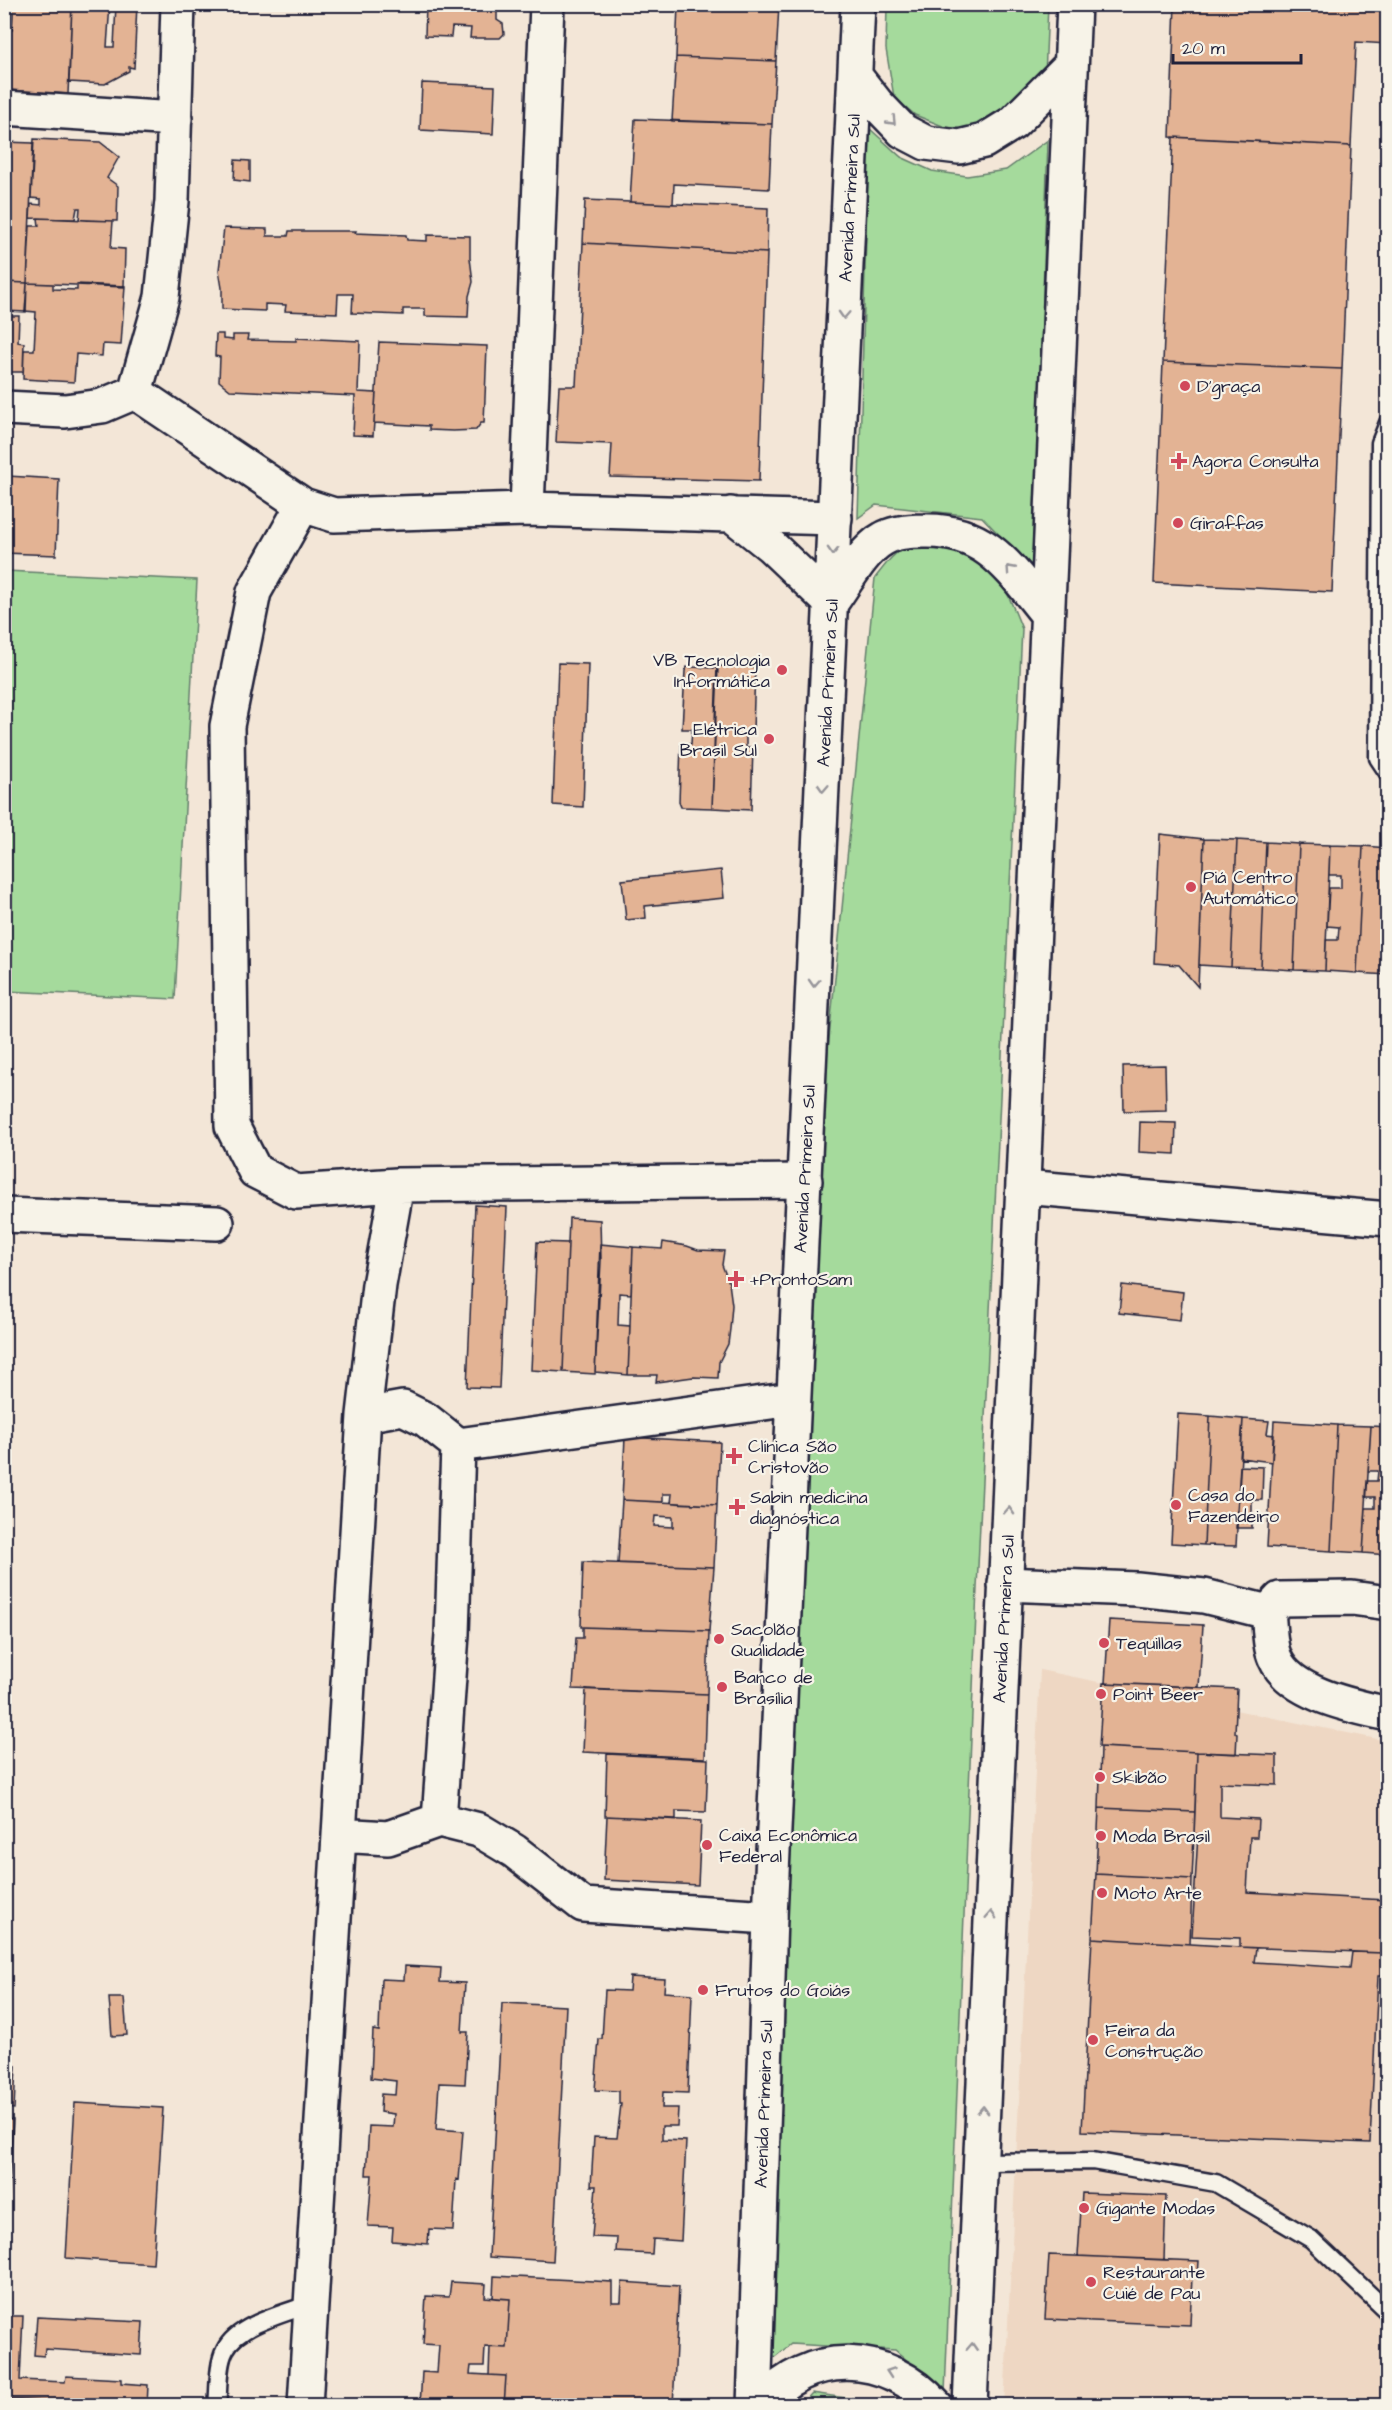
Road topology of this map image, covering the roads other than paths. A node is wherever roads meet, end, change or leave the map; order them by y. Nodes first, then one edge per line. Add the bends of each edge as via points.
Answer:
1 (178, 4) edge
2 (547, 4) edge
3 (858, 4) edge
4 (1074, 4) edge
5 (1071, 65) junction
6 (855, 76) junction
7 (4, 108) edge
8 (175, 119) junction
9 (135, 392) junction
10 (4, 408) edge
11 (1388, 423) edge
12 (303, 505) junction
13 (527, 509) junction
14 (731, 514) junction
15 (835, 518) junction
16 (831, 603) junction
17 (1047, 614) junction
18 (1388, 773) edge
19 (805, 1181) junction
20 (397, 1185) junction
21 (1023, 1187) junction
22 (4, 1215) edge
23 (1388, 1219) edge
24 (217, 1223) dead end
25 (793, 1399) junction
26 (363, 1415) junction
27 (458, 1445) junction
28 (1005, 1584) junction
29 (1388, 1603) edge
30 (1268, 1612) junction
31 (1388, 1714) edge
32 (439, 1820) junction
33 (339, 1835) junction
34 (770, 1917) junction
35 (981, 2162) junction
36 (310, 2304) junction
37 (1388, 2312) edge
38 (217, 2406) edge
39 (304, 2406) edge
40 (754, 2406) edge
41 (760, 2406) edge
42 (936, 2406) edge
43 (970, 2406) edge

1 - 8 street
2 - 13 street
3 - 6 street, Avenida Primeira Sul
4 - 5 street, Avenida Primeira Sul
6 -> 5 street via 903,131 926,143 959,147 984,141 1013,123
5 - 17 street, Avenida Primeira Sul
6 -> 15 street, Avenida Primeira Sul
7 - 8 street
8 - 9 street via 162,297
9 - 10 street via 102,406 65,411
9 - 12 street
11 - 18 lane via 1380,443 1378,758
12 - 13 street via 334,515
12 - 20 street via 254,592 227,726 232,1126 255,1171 296,1192
13 - 14 street
14 - 15 street
14 - 16 street
15 -> 16 street, Avenida Primeira Sul
17 -> 16 street via 997,555 974,539 940,530 911,531 883,538 863,558
16 -> 19 street, Avenida Primeira Sul
17 - 21 street, Avenida Primeira Sul
19 - 20 street
19 - 25 street, Avenida Primeira Sul
20 - 26 street via 379,1285
21 - 23 street
28 -> 21 street, Avenida Primeira Sul
22 - 24 street
25 - 27 street
25 - 34 street, Avenida Primeira Sul
26 - 27 street via 403,1408 425,1419
26 - 33 street
27 - 32 street via 452,1634
28 - 30 street via 1204,1596
35 -> 28 street, Avenida Primeira Sul
29 - 30 street via 1352,1598 1280,1599
30 - 31 street via 1273,1656 1282,1672 1301,1686 1345,1705
32 - 33 street via 388,1838
32 - 34 street via 479,1830 514,1851 583,1905
33 - 36 street
34 - 40 street, Avenida Primeira Sul
35 - 37 lane via 1093,2161 1216,2183 1311,2239
43 -> 35 street, Avenida Primeira Sul
36 - 38 lane via 242,2330 225,2350
36 - 39 street
42 -> 41 street via 922,2390 897,2374 869,2365 840,2363 788,2379

